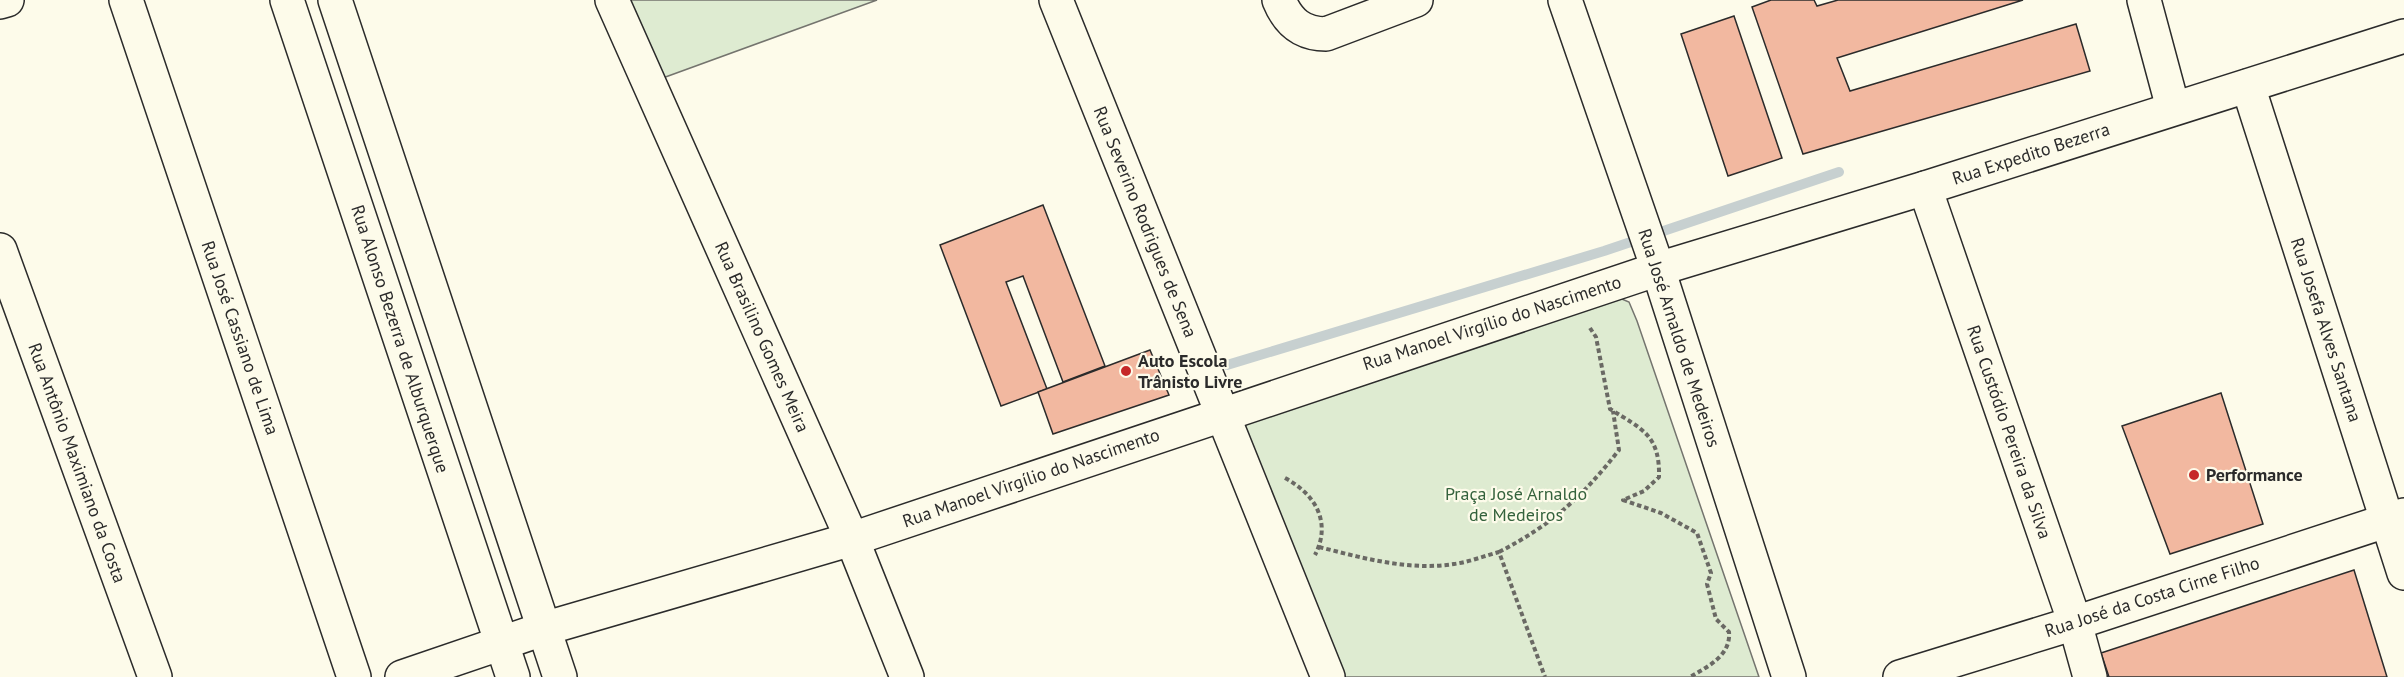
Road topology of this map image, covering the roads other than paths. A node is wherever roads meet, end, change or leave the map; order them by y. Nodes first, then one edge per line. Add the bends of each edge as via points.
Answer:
1 (7, 0) edge
2 (126, 0) edge
3 (287, 0) edge
4 (335, 0) edge
5 (612, 0) edge
6 (1056, 0) edge
7 (1279, 0) edge
8 (1416, 0) edge
9 (1565, 0) edge
10 (2144, 0) edge
11 (0, 2) edge
12 (2404, 36) edge
13 (2248, 86) junction
14 (2173, 108) junction
15 (1925, 188) junction
16 (0, 250) edge
17 (1658, 269) junction
18 (1221, 413) junction
19 (2396, 517) edge
20 (852, 539) junction
21 (2404, 573) edge
22 (2075, 623) junction
23 (543, 629) junction
24 (501, 643) junction
25 (155, 677) edge
26 (354, 677) edge
27 (402, 677) edge
28 (513, 677) edge
29 (560, 677) edge
30 (907, 677) edge
31 (1328, 677) edge
32 (1789, 677) edge
33 (1900, 677) edge
34 (2090, 677) edge

1 - 11 street
2 - 26 street, Rua José Cassiano de Lima
3 - 24 street, Rua Alonso Bezerra de Alburquerque
4 - 23 street
5 - 20 street, Rua Brasilino Gomes Meira
6 - 18 street, Rua Severino Rodrigues de Sena
7 - 8 street via 1290,21 1314,34 1326,34
9 - 17 street, Rua José Arnaldo de Medeiros
10 - 14 street
12 - 13 street, Rua Expedito Bezerra
13 - 14 street, Rua Expedito Bezerra
13 - 19 street, Rua Josefa Alves Santana
14 - 15 street, Rua Expedito Bezerra
15 - 17 street, Rua Expedito Bezerra
15 - 22 street, Rua Custódio Pereira da Silva
16 - 25 street, Rua Antônio Maximiano da Costa
17 - 18 street, Rua Manoel Virgílio do Nascimento
17 - 32 street, Rua José Arnaldo de Medeiros
18 - 20 street, Rua Manoel Virgílio do Nascimento
18 - 31 street, Rua Severino Rodrigues de Sena
19 - 21 street, Rua Josefa Alves Santana
19 - 22 street, Rua José da Costa Cirne Filho
20 - 23 street, Rua Manoel Virgílio do Nascimento
20 - 30 street, Rua Brasilino Gomes Meira
22 - 33 street, Rua José da Costa Cirne Filho
22 - 34 street, Rua Custódio Pereira da Silva
23 - 24 street, Rua Manoel Virgílio do Nascimento
23 - 29 street
24 - 27 street, Rua Manoel Virgílio do Nascimento
24 - 28 street, Rua Alonso Bezerra de Alburquerque

